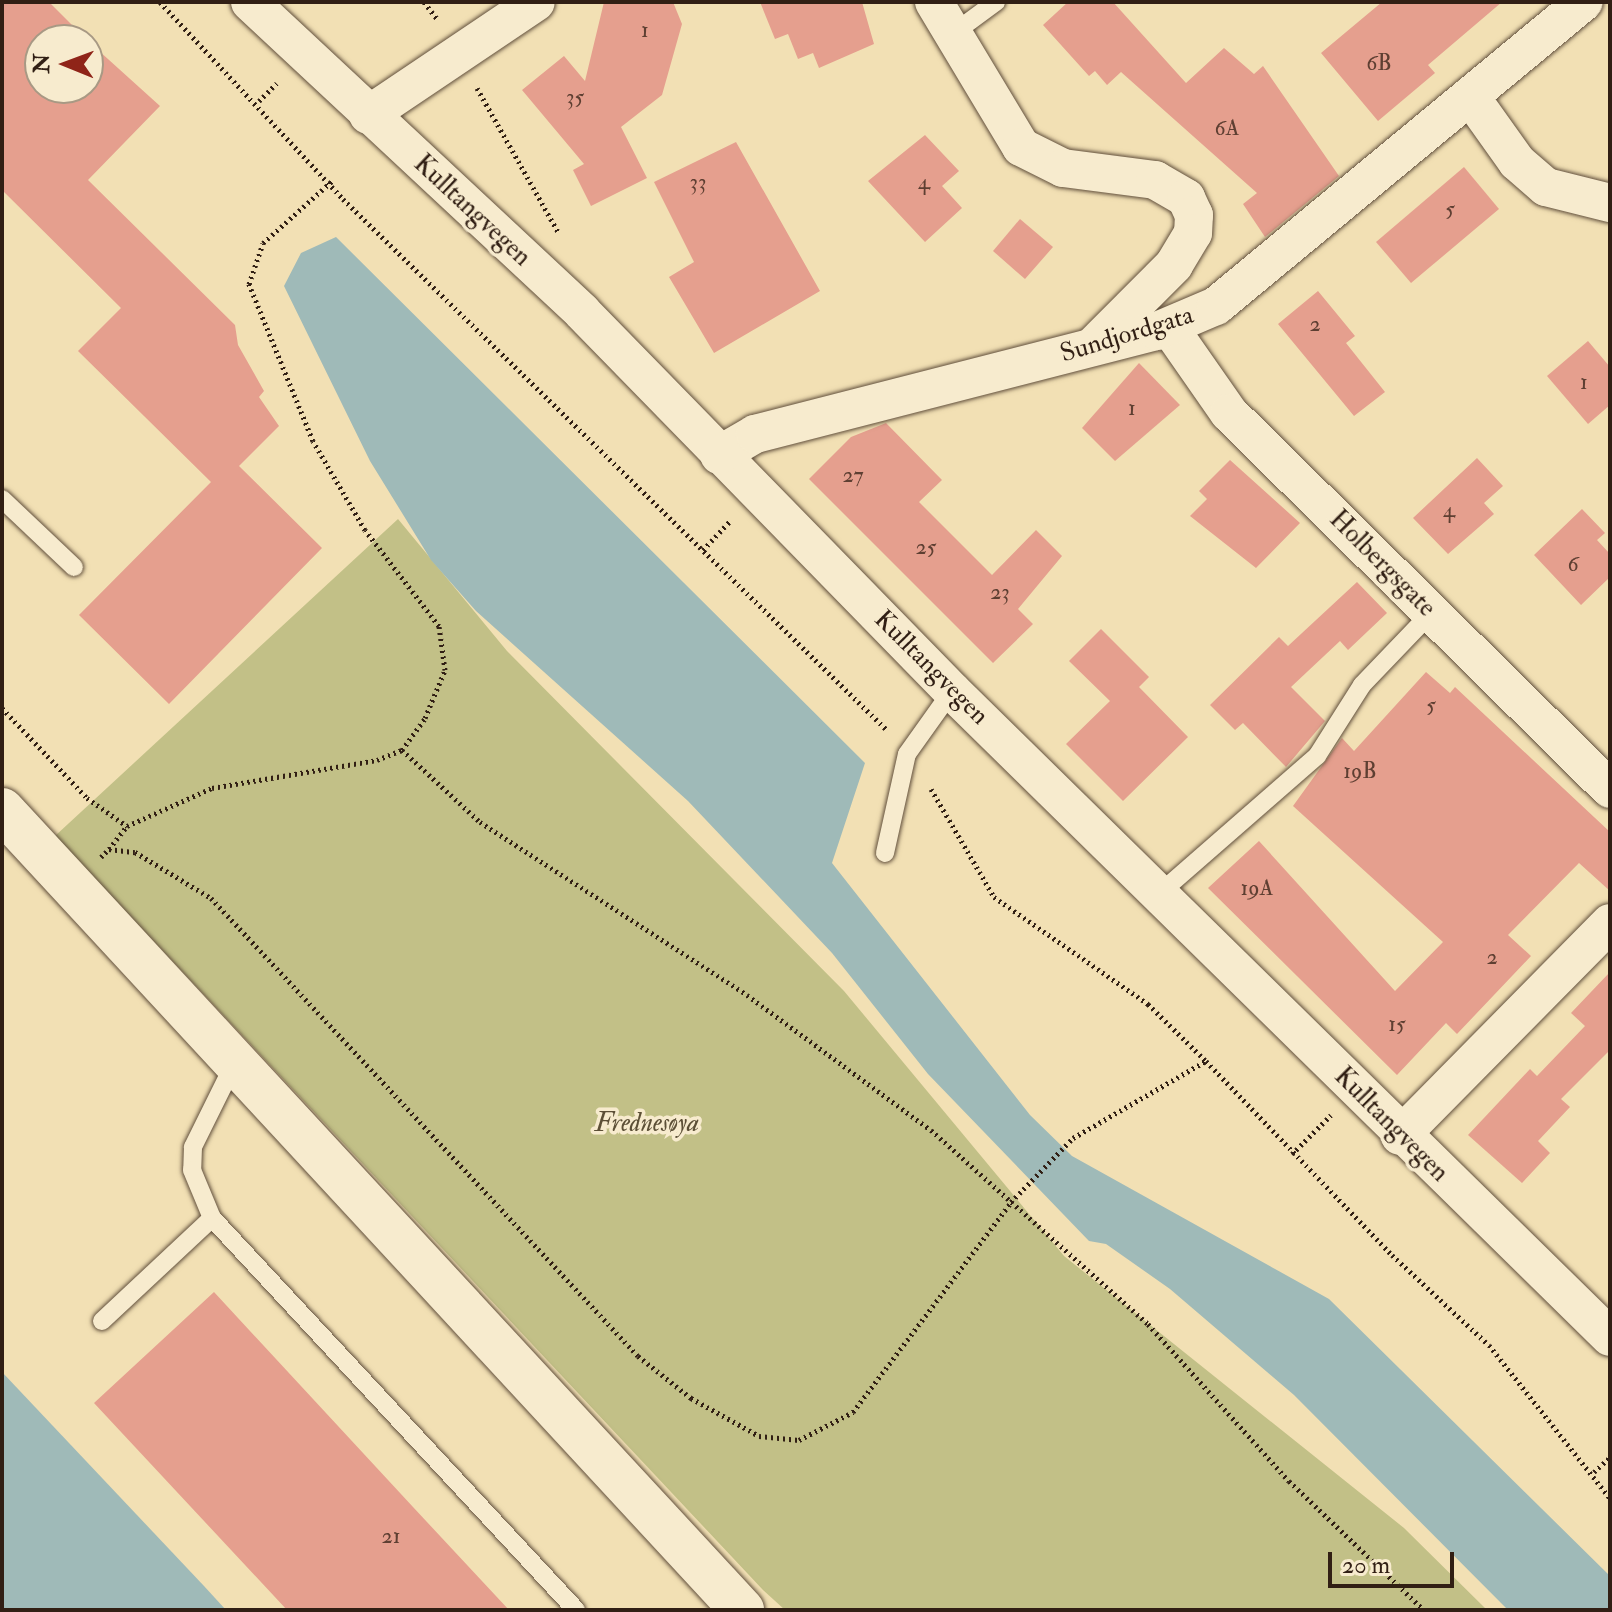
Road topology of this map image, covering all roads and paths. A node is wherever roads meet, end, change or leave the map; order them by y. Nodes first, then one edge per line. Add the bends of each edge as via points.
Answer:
1 (250, 2) edge
2 (536, 2) edge
3 (996, 2) edge
4 (1583, 2) edge
5 (943, 18) edge
6 (460, 58) junction
7 (1470, 96) junction
8 (368, 115) junction
9 (332, 181) dead end
10 (1610, 203) edge
11 (563, 242) dead end
12 (1169, 327) junction
13 (1093, 346) junction
14 (719, 455) junction
15 (2, 499) edge
16 (74, 567) dead end
17 (1431, 613) junction
18 (952, 691) junction
19 (2, 708) edge
20 (402, 750) junction
21 (1610, 789) edge
22 (2, 810) edge
23 (127, 826) junction
24 (109, 849) junction
25 (885, 853) dead end
26 (70, 885) junction
27 (1161, 892) junction
28 (1610, 923) edge
29 (1206, 1061) dead end
30 (234, 1064) junction
31 (1355, 1091) junction
32 (1400, 1136) junction
33 (1292, 1154) dead end
34 (1011, 1202) junction
35 (212, 1218) junction
36 (102, 1321) dead end
37 (1610, 1337) edge
38 (1610, 1457) edge
39 (1594, 1472) dead end
40 (576, 1610) edge
41 (742, 1610) edge
42 (1424, 1610) edge

1 - 8 street, Kulltangvegen
2 - 6 street
3 - 5 lane
4 - 7 street, Sundjordgata
5 - 13 street via 1021,147 1063,168 1155,180 1186,198 1194,215 1193,233 1174,265
6 - 8 street
6 - 11 path
7 - 10 street via 1517,162 1546,187
7 - 12 street, Sundjordgata via 1246,284
8 - 14 street, Kulltangvegen via 582,312
9 - 20 path via 263,243 249,284 313,441 365,530 445,640 442,689
12 - 13 street, Sundjordgata
12 - 17 street, Holbergsgate via 1229,413
13 - 14 street, Sundjordgata via 755,434
14 - 18 street, Kulltangvegen
15 - 16 lane
17 - 21 street, Holbergsgate
17 - 27 lane via 1362,685 1317,756
18 - 25 lane via 907,754
18 - 27 street, Kulltangvegen
19 - 23 path via 87,798
20 - 23 path via 212,788
20 - 34 path via 480,822 747,995 931,1130
22 - 26 street
23 - 24 path
24 - 26 path
24 - 34 path via 159,861 211,898 283,968 577,1296 682,1391 743,1431 799,1440 853,1412
26 - 30 street
27 - 31 street, Kulltangvegen
28 - 32 street
29 - 34 path via 1073,1138
30 - 35 lane via 193,1147 192,1170
30 - 41 street
31 - 32 street, Kulltangvegen
31 - 33 path
32 - 37 street, Kulltangvegen
34 - 42 path via 1148,1324 1366,1561
35 - 36 lane
35 - 40 lane
38 - 39 path

